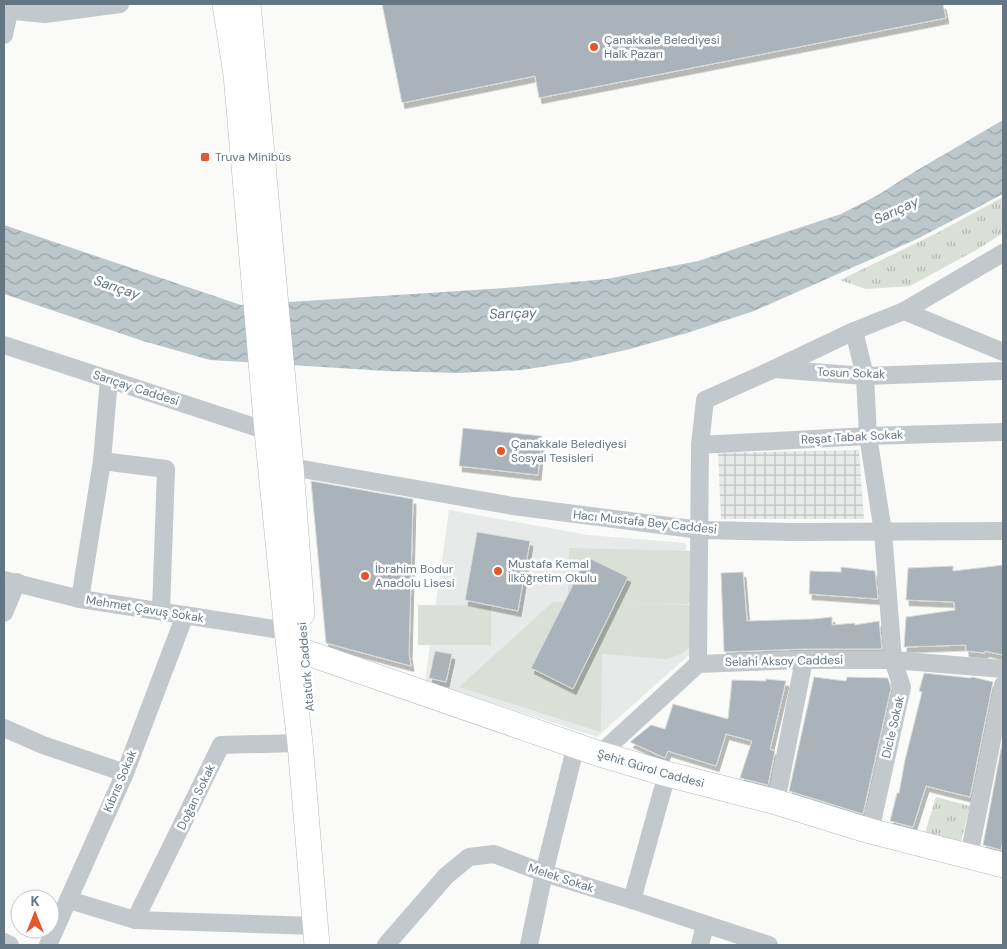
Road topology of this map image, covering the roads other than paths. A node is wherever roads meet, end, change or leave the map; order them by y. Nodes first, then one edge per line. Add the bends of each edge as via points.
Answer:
1 (120, 4) edge
2 (225, 4) edge
3 (248, 4) edge
4 (6, 11) edge
5 (4, 35) edge
6 (245, 72) junction
7 (1003, 253) edge
8 (904, 311) junction
9 (854, 331) junction
10 (4, 345) edge
11 (1003, 352) edge
12 (774, 370) junction
13 (1003, 371) edge
14 (864, 376) junction
15 (109, 379) junction
16 (274, 390) junction
17 (267, 431) junction
18 (1003, 432) edge
19 (868, 436) junction
20 (700, 445) junction
21 (102, 461) junction
22 (291, 466) junction
23 (700, 530) junction
24 (883, 532) junction
25 (1003, 532) edge
26 (11, 581) edge
27 (80, 599) junction
28 (160, 611) junction
29 (4, 613) edge
30 (185, 615) junction
31 (287, 632) junction
32 (305, 652) junction
33 (804, 660) junction
34 (894, 660) junction
35 (698, 664) junction
36 (1003, 669) edge
37 (1003, 685) edge
38 (4, 728) edge
39 (300, 743) junction
40 (576, 745) junction
41 (600, 754) junction
42 (125, 773) junction
43 (667, 774) junction
44 (776, 802) junction
45 (870, 831) junction
46 (968, 856) junction
47 (1003, 865) edge
48 (544, 873) junction
49 (69, 900) junction
50 (632, 900) junction
51 (135, 920) junction
52 (706, 925) junction
53 (321, 939) edge
54 (4, 942) edge
55 (10, 945) edge
56 (48, 945) edge
57 (386, 945) edge
58 (529, 945) edge
59 (700, 945) edge
60 (769, 945) edge

1 - 4 street via 45,14
2 - 6 main road via 232,40
3 - 6 main road
4 - 5 street
6 - 16 main road
7 - 8 street
8 - 9 street
8 - 11 street
9 - 12 street
9 - 14 street, Dicle Sokak
10 - 15 street, Sarıçay Caddesi
12 - 14 street, Tosun Sokak
12 - 20 street, Tosun Sokak via 705,400
13 - 14 street, Tosun Sokak
14 - 19 street, Dicle Sokak
15 - 17 street, Sarıçay Caddesi
15 - 21 street
16 - 17 main road, Atatürk Caddesi
16 - 22 main road, Atatürk Caddesi
17 - 31 main road, Atatürk Caddesi
18 - 19 street, Reşat Tabak Sokak
19 - 20 street, Reşat Tabak Sokak
19 - 24 street, Dicle Sokak
20 - 23 street
21 - 27 street
21 - 28 street via 166,469
22 - 23 street, Hacı Mustafa Bey Caddesi via 512,506
22 - 32 main road, Atatürk Caddesi
23 - 24 street, Hacı Mustafa Bey Caddesi
23 - 35 street
24 - 25 street, Hacı Mustafa Bey Caddesi
24 - 34 street, Dicle Sokak
26 - 27 street, Mehmet Çavuş Sokak
26 - 29 street
27 - 28 street, Mehmet Çavuş Sokak
28 - 30 street, Mehmet Çavuş Sokak
30 - 31 street, Mehmet Çavuş Sokak
30 - 42 street, Kıbrıs Sokak
31 - 32 street
31 - 39 main road, Atatürk Caddesi
32 - 40 main road, Şehit Gürol Caddesi
32 - 53 main road, Atatürk Caddesi
33 - 34 street, Selahi Aksoy Caddesi
33 - 35 street, Selahi Aksoy Caddesi
33 - 44 street
34 - 36 street, Selahi Aksoy Caddesi
34 - 45 street, Dicle Sokak via 902,687
35 - 41 street
37 - 46 street
38 - 42 street
39 - 51 street, Doğan Sokak via 221,745
39 - 53 main road, Atatürk Caddesi
40 - 41 main road, Şehit Gürol Caddesi
40 - 48 street
41 - 43 main road, Şehit Gürol Caddesi
42 - 49 street, Kıbrıs Sokak
43 - 44 main road, Şehit Gürol Caddesi
43 - 50 street
44 - 45 main road, Şehit Gürol Caddesi
45 - 46 main road, Şehit Gürol Caddesi
46 - 47 main road, Şehit Gürol Caddesi
48 - 50 street, Melek Sokak
48 - 57 street, Melek Sokak via 494,854 469,857 446,876
48 - 58 street
49 - 51 street
49 - 56 street, Kıbrıs Sokak
50 - 52 street, Melek Sokak
51 - 53 street
52 - 59 street
52 - 60 street, Melek Sokak
54 - 55 street

